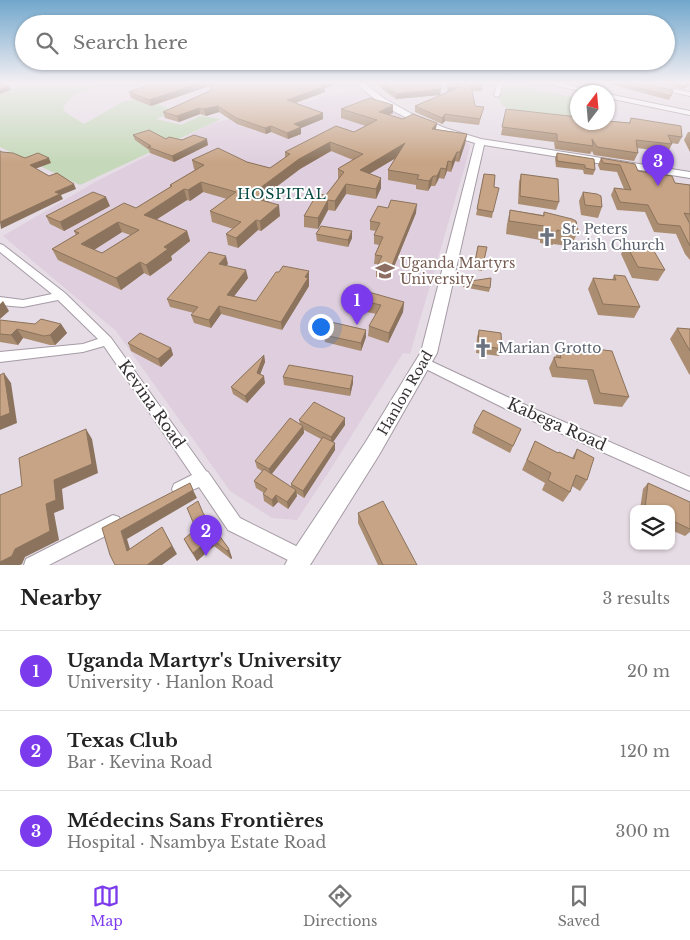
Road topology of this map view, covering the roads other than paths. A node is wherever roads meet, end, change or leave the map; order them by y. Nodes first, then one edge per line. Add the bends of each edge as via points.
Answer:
1 (395, 108) edge
2 (668, 108) edge
3 (690, 113) edge
4 (480, 142) junction
5 (690, 175) edge
6 (0, 247) edge
7 (61, 296) junction
8 (0, 301) edge
9 (107, 341) junction
10 (0, 357) edge
11 (424, 363) junction
12 (203, 477) junction
13 (690, 484) edge
14 (169, 494) edge
15 (126, 516) edge
16 (299, 562) edge
17 (32, 565) edge

1 - 4 main road via 442,130
2 - 3 main road
4 - 5 main road
4 - 11 main road, Hanlon Road via 432,344
6 - 7 street, Kevina Road
7 - 8 street via 36,303
7 - 9 street, Kevina Road
9 - 10 street via 83,348
9 - 12 street, Kevina Road
11 - 13 street, Kabega Road
11 - 16 main road, Hanlon Road
12 - 14 street
12 - 16 street, Kevina Road via 234,524
15 - 17 street

